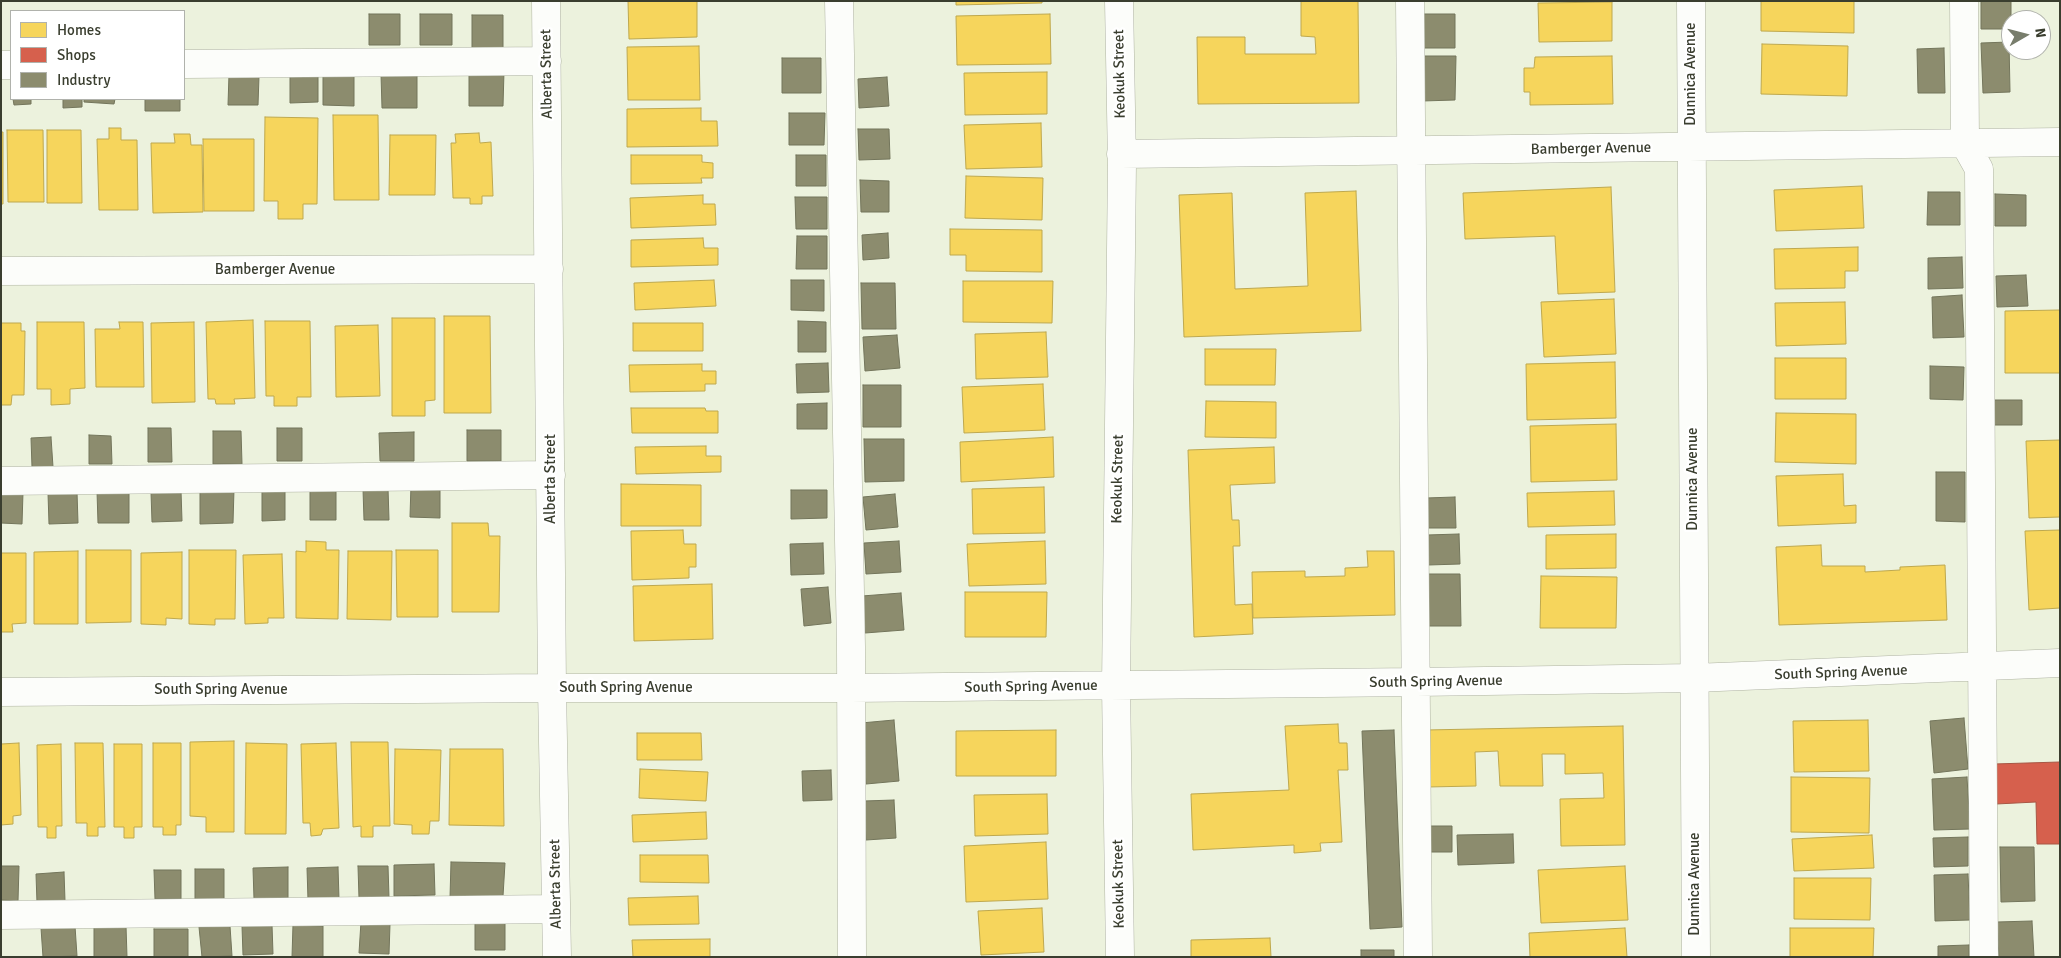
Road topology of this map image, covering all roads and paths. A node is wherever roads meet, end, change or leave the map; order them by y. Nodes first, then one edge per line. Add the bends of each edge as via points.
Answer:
1 (546, 1) edge
2 (839, 1) edge
3 (1119, 1) edge
4 (1410, 1) edge
5 (1691, 1) edge
6 (1964, 1) edge
7 (547, 61) junction
8 (185, 64) edge
9 (2060, 142) edge
10 (1965, 144) junction
11 (1691, 148) junction
12 (1412, 150) junction
13 (1122, 154) junction
14 (549, 269) junction
15 (1, 271) edge
16 (551, 476) junction
17 (1, 481) edge
18 (2060, 663) edge
19 (1981, 667) junction
20 (1694, 678) junction
21 (1416, 682) junction
22 (1116, 686) junction
23 (552, 688) junction
24 (851, 688) junction
25 (1, 692) edge
26 (556, 910) junction
27 (1, 915) edge
28 (557, 957) edge
29 (852, 957) edge
30 (1120, 957) edge
31 (1418, 957) edge
32 (1696, 957) edge
33 (1984, 957) edge

1 - 7 street, Alberta Street
2 - 24 street
3 - 13 street, Keokuk Street
4 - 12 street
5 - 11 street, Dunnica Avenue
6 - 10 street
7 - 8 street
7 - 14 street, Alberta Street
9 - 10 street, Bamberger Avenue
10 - 11 street, Bamberger Avenue
10 - 19 street via 1979,169
11 - 12 street, Bamberger Avenue
11 - 20 street, Dunnica Avenue
12 - 13 street, Bamberger Avenue
12 - 21 street
13 - 22 street, Keokuk Street
14 - 15 street, Bamberger Avenue
14 - 16 street, Alberta Street
16 - 17 street
16 - 23 street, Alberta Street
18 - 19 street, South Spring Avenue
19 - 20 street, South Spring Avenue
19 - 33 street
20 - 21 street, South Spring Avenue
20 - 32 street, Dunnica Avenue
21 - 22 street, South Spring Avenue
21 - 31 street
22 - 24 street, South Spring Avenue
22 - 30 street, Keokuk Street
23 - 24 street, South Spring Avenue
23 - 25 street, South Spring Avenue
23 - 26 street, Alberta Street
24 - 29 street
26 - 27 street
26 - 28 street, Alberta Street

